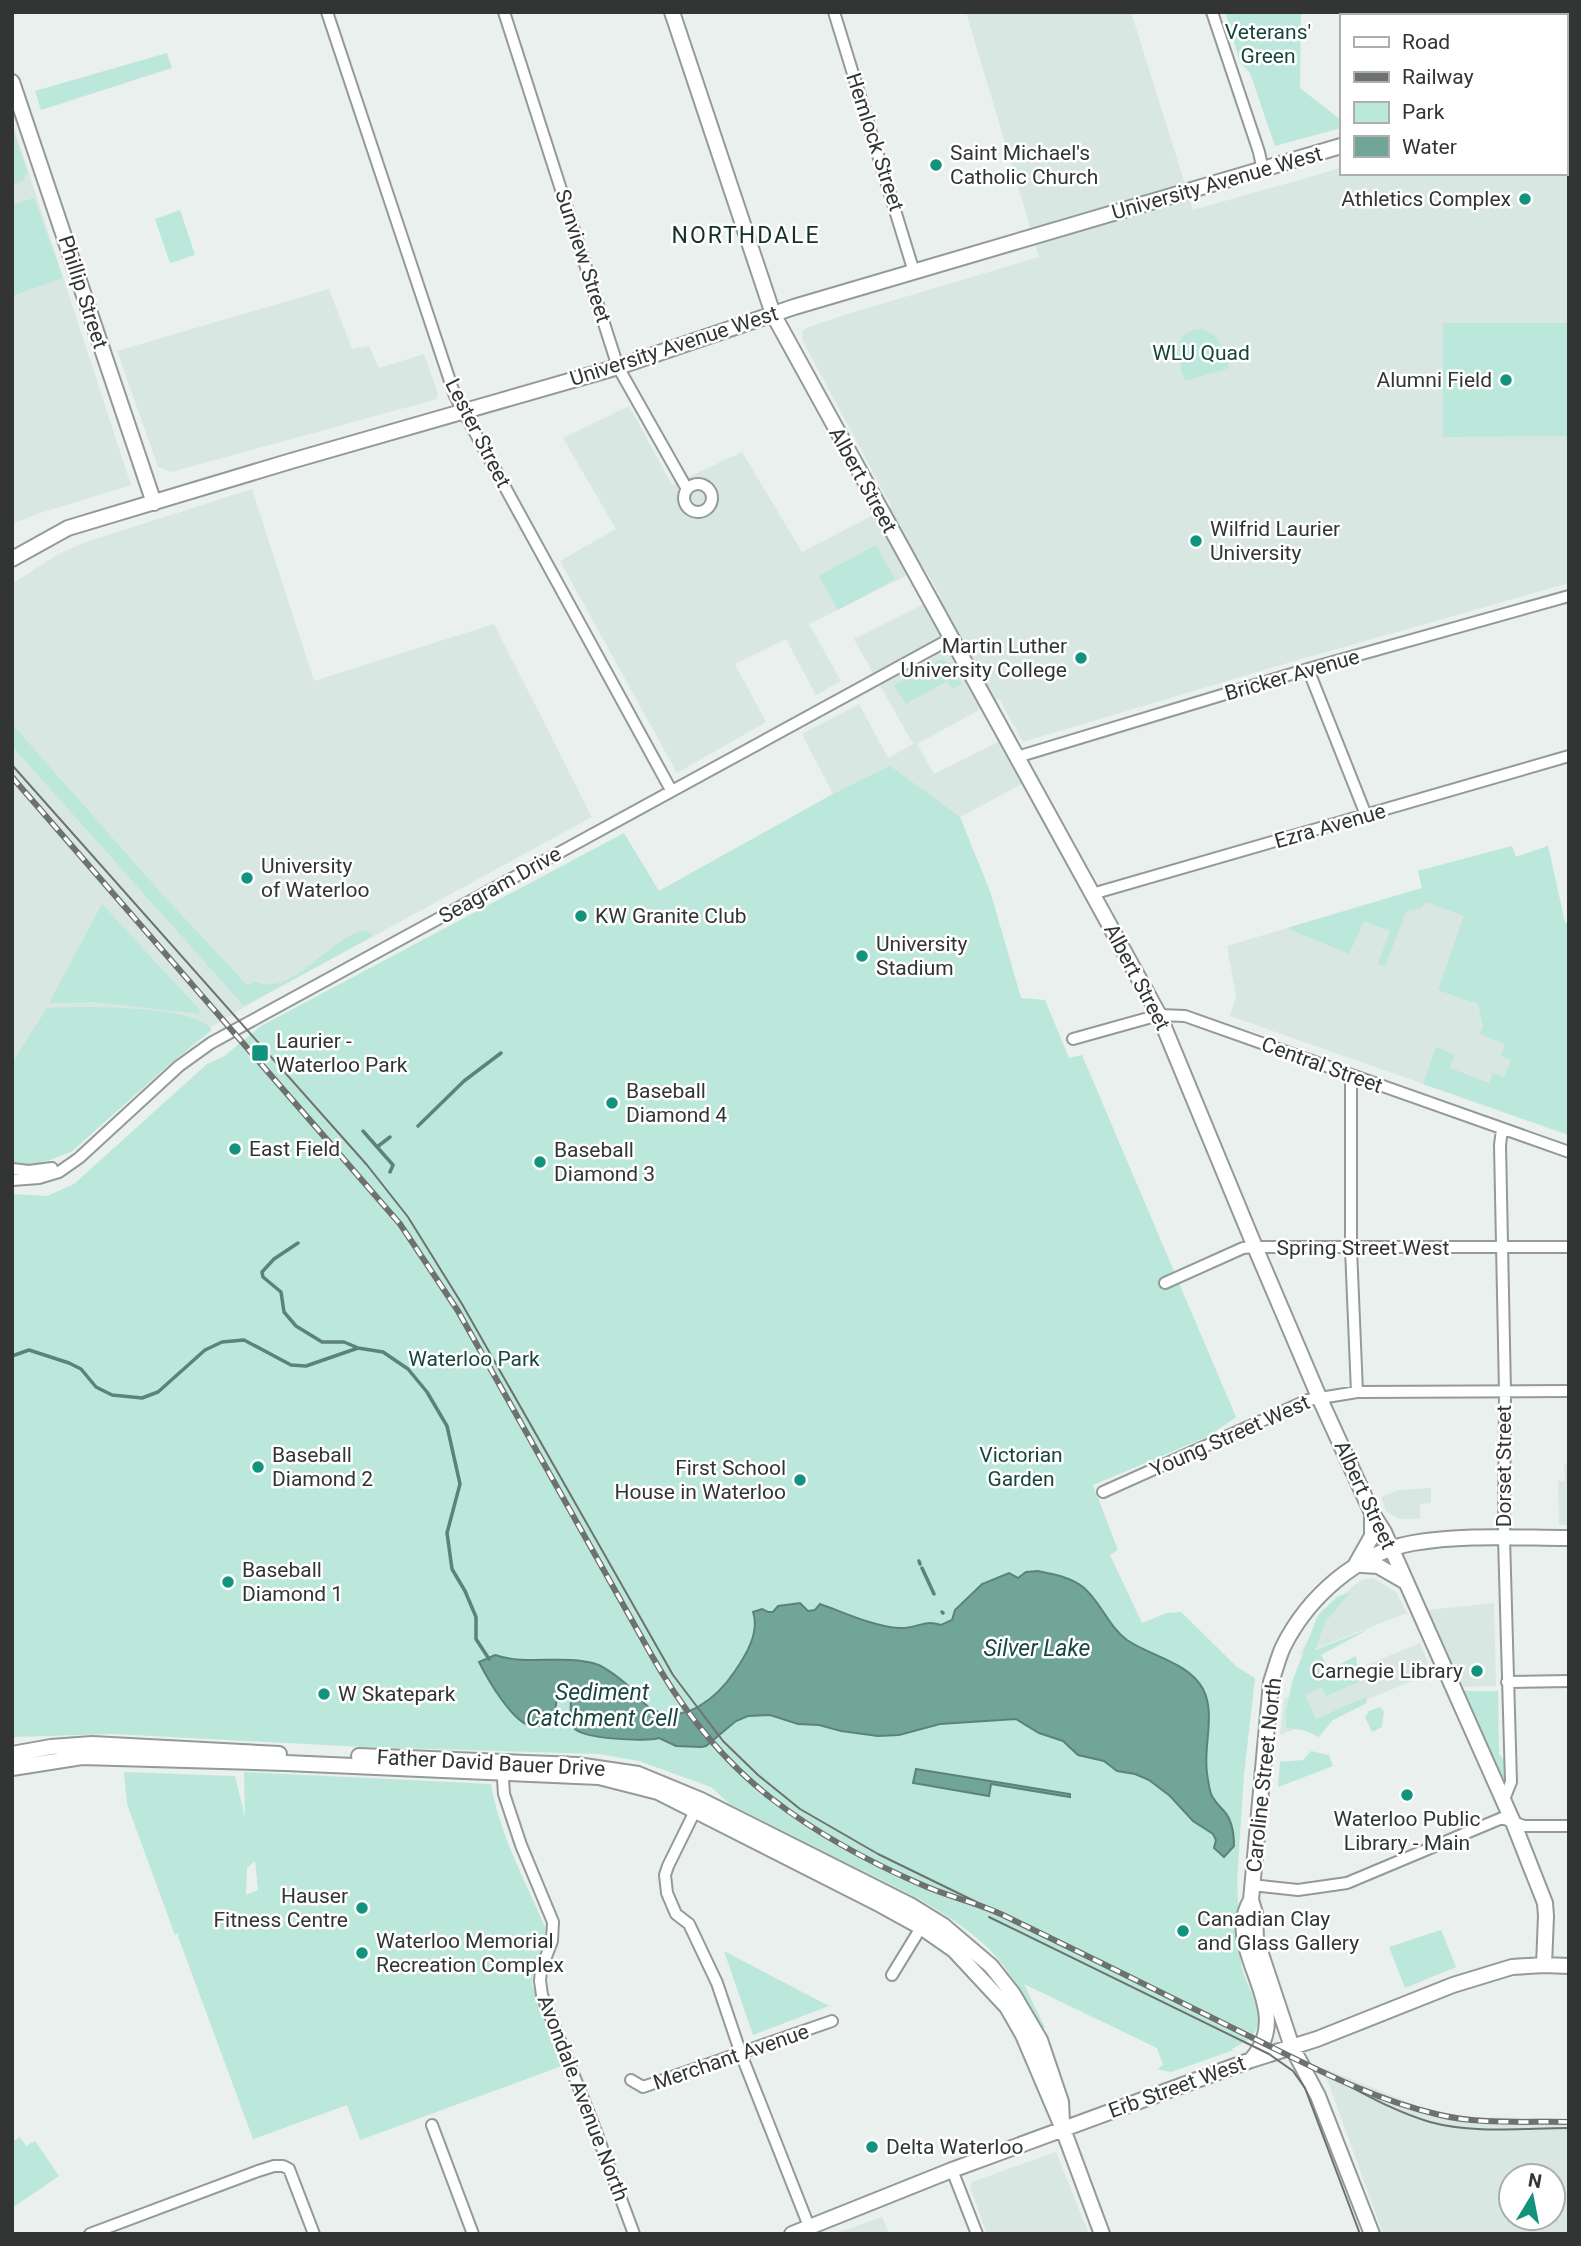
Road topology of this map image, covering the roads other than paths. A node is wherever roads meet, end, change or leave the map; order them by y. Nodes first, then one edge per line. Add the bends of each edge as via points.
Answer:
1 (327, 12) edge
2 (504, 12) edge
3 (672, 12) edge
4 (834, 12) edge
5 (1212, 12) edge
6 (12, 82) edge
7 (1340, 146) edge
8 (1263, 171) junction
9 (914, 272) junction
10 (773, 314) junction
11 (618, 367) junction
12 (463, 412) junction
13 (687, 489) dead end
14 (154, 503) junction
15 (12, 559) edge
16 (1569, 596) edge
17 (950, 639) junction
18 (1308, 669) junction
19 (1569, 756) edge
20 (1017, 757) junction
21 (671, 790) junction
22 (1366, 815) junction
23 (1092, 894) junction
24 (1159, 1015) junction
25 (1073, 1038) dead end
26 (1351, 1076) junction
27 (1502, 1129) junction
28 (1569, 1152) edge
29 (72, 1163) junction
30 (12, 1169) edge
31 (12, 1180) edge
32 (1255, 1247) junction
33 (1569, 1247) edge
34 (1503, 1248) junction
35 (1352, 1249) junction
36 (1165, 1283) dead end
37 (1569, 1391) edge
38 (1357, 1392) junction
39 (1505, 1392) junction
40 (1319, 1397) junction
41 (1104, 1492) dead end
42 (1372, 1513) junction
43 (1504, 1538) junction
44 (1569, 1538) edge
45 (1391, 1549) junction
46 (1354, 1567) junction
47 (1405, 1582) junction
48 (1569, 1681) edge
49 (1507, 1682) junction
50 (12, 1754) edge
51 (12, 1768) edge
52 (502, 1768) junction
53 (1503, 1802) junction
54 (698, 1805) junction
55 (1513, 1822) junction
56 (1569, 1826) edge
57 (1251, 1893) junction
58 (925, 1922) junction
59 (1544, 1965) junction
60 (1569, 1966) edge
61 (892, 1975) dead end
62 (832, 2021) dead end
63 (1292, 2047) junction
64 (741, 2054) junction
65 (1251, 2060) junction
66 (631, 2080) dead end
67 (432, 2125) dead end
68 (1063, 2129) junction
69 (952, 2170) junction
70 (811, 2230) edge
71 (90, 2234) edge
72 (314, 2234) edge
73 (473, 2234) edge
74 (634, 2234) edge
75 (792, 2234) edge
76 (977, 2234) edge
77 (1102, 2234) edge
78 (1372, 2234) edge

1 - 12 street, Lester Street
2 - 11 street, Sunview Street
3 - 10 street, Albert Street
4 - 9 street, Hemlock Street
5 - 8 street
6 - 14 street, Phillip Street
7 - 8 street, University Avenue West
8 - 9 street, University Avenue West
9 - 10 street, University Avenue West
10 - 11 street, University Avenue West
10 - 17 street, Albert Street
11 - 12 street, University Avenue West
11 - 13 street, Sunview Street
12 - 14 street, University Avenue West
12 - 21 street, Lester Street
14 - 15 street, University Avenue West via 68,528
16 - 18 street, Bricker Avenue
17 - 20 street, Albert Street
17 - 21 street, Seagram Drive
18 - 20 street, Bricker Avenue
18 - 22 street
19 - 22 street, Ezra Avenue
20 - 23 street, Albert Street
21 - 29 street, Seagram Drive via 211,1043 179,1066
22 - 23 street, Ezra Avenue
23 - 24 street, Albert Street
24 - 25 street, Central Street
24 - 26 street, Central Street via 1185,1016
24 - 32 street, Albert Street
26 - 27 street, Central Street
26 - 35 street
27 - 28 street, Central Street
27 - 34 street, Dorset Street
29 - 30 street via 40,1170
29 - 31 street, Seagram Drive via 39,1178
32 - 35 street, Spring Street West
32 - 36 street, Spring Street West via 1243,1248
32 - 40 street, Albert Street
33 - 34 street, Spring Street West
34 - 35 street, Spring Street West
34 - 39 street, Dorset Street
35 - 38 street
37 - 39 street, Young Street West
38 - 39 street, Young Street West
38 - 40 street, Young Street West
39 - 43 street, Dorset Street
40 - 41 street, Young Street West
40 - 42 street, Albert Street
42 - 45 street, Albert Street
42 - 46 street via 1372,1536
43 - 44 street, Caroline Street North
43 - 45 street, Caroline Street North via 1444,1539
43 - 49 street, Dorset Street
45 - 46 street, Caroline Street North
45 - 47 street, Albert Street
46 - 47 street via 1378,1566
46 - 57 street, Caroline Street North via 1305,1611 1283,1648 1271,1682
47 - 53 street, Albert Street
48 - 49 street
49 - 53 street, Dorset Street via 1511,1782
50 - 52 street, Father David Bauer Drive via 109,1744
51 - 52 street, Father David Bauer Drive via 96,1757
52 - 54 street, Father David Bauer Drive via 577,1765 615,1769 667,1784
52 - 74 street, Avondale Avenue North via 503,1794 553,1922 552,1941 541,1970 542,1995
53 - 55 street, Albert Street
54 - 58 street, Father David Bauer Drive
54 - 64 street via 668,1866 667,1893 676,1913 689,1924 717,1983
55 - 56 street
55 - 57 street via 1498,1819 1347,1884
55 - 59 street, Albert Street via 1545,1903
57 - 63 street, Caroline Street North via 1256,1939
57 - 65 street via 1244,1911 1245,1935 1264,1997 1267,2024 1264,2043
58 - 61 street
58 - 68 street, Father David Bauer Drive via 944,1926 991,1966 1013,1994 1051,2068
59 - 60 street, Erb Street West
59 - 63 street, Erb Street West via 1472,1979
62 - 64 street, Merchant Avenue
63 - 65 street, Erb Street West
63 - 78 street, Caroline Street North via 1318,2096
64 - 66 street, Merchant Avenue via 643,2087
64 - 70 street
65 - 68 street, Erb Street West
67 - 73 street
68 - 69 street, Erb Street West
68 - 77 street, Father David Bauer Drive
69 - 70 street, Erb Street West
69 - 76 street
70 - 75 street, Erb Street West
71 - 72 street via 258,2171 283,2166 289,2169

